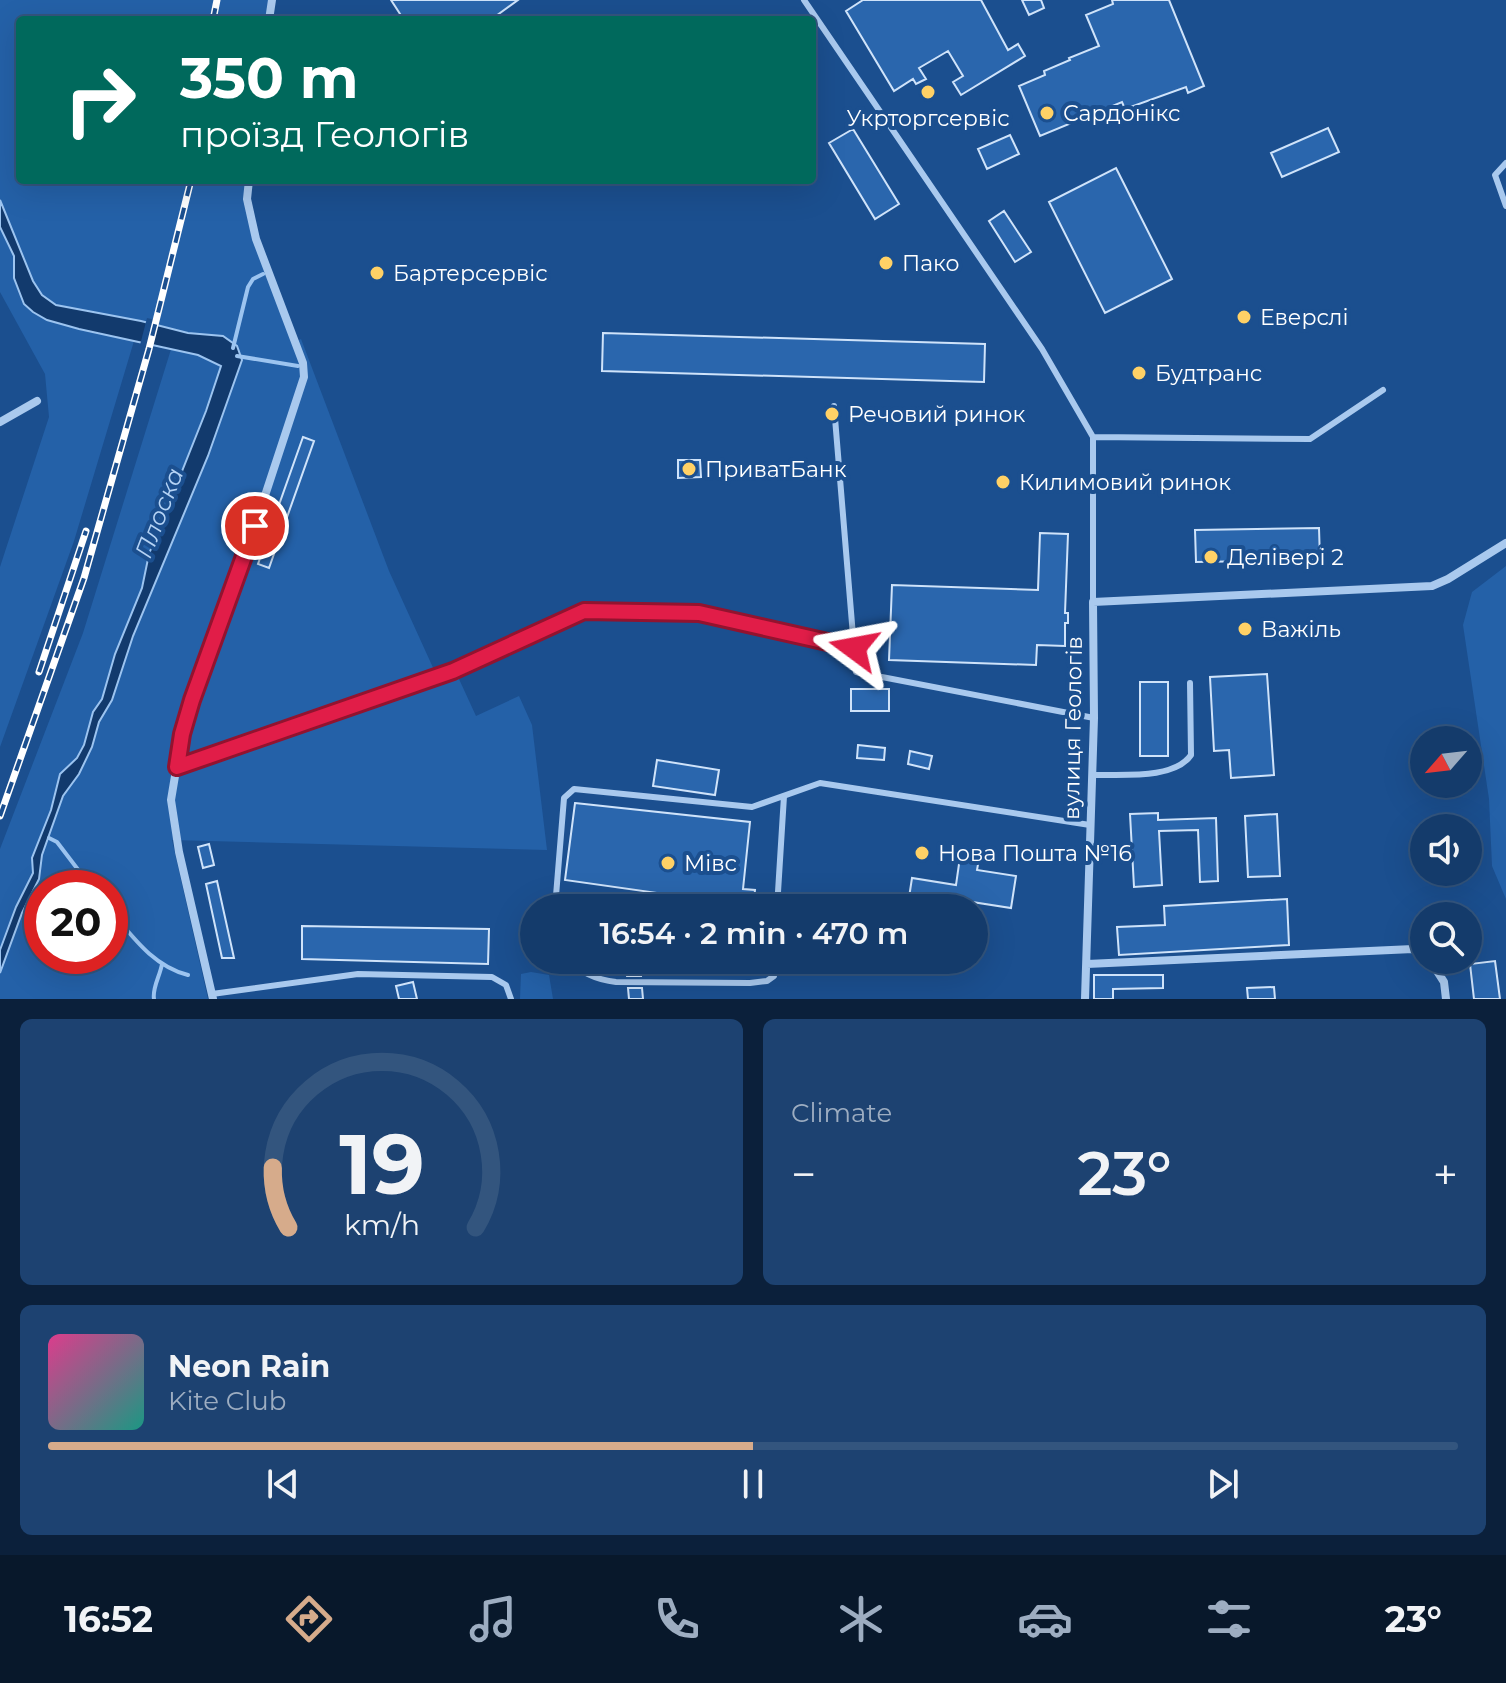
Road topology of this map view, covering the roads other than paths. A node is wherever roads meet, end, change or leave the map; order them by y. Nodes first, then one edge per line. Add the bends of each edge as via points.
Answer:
1 (816, 18) edge
2 (1506, 163) edge
3 (249, 184) edge
4 (1506, 206) edge
5 (1383, 390) dead end
6 (37, 401) dead end
7 (834, 406) dead end
8 (0, 422) edge
9 (1093, 437) junction
10 (1506, 543) edge
11 (1093, 602) junction
12 (854, 648) junction
13 (1190, 683) dead end
14 (1094, 718) junction
15 (177, 767) junction
16 (1092, 775) junction
17 (784, 796) junction
18 (1090, 825) junction
19 (556, 894) edge
20 (778, 894) edge
21 (1410, 949) edge
22 (1087, 964) junction
23 (590, 974) edge
24 (774, 974) edge
25 (1439, 974) edge
26 (212, 996) edge
27 (511, 999) edge
28 (1085, 999) edge
29 (1446, 999) edge

1 - 9 lane via 1042,349
2 - 4 lane via 1495,175
3 - 15 street via 256,239 303,363 304,384 192,700
5 - 9 lane via 1310,439
6 - 8 street
7 - 12 lane
9 - 11 lane
10 - 11 street via 1432,586
11 - 14 street, вулиця Геологів
12 - 14 lane via 856,672
12 - 15 lane via 699,613 584,611 453,671
13 - 16 lane via 1191,755 1186,762 1170,771
14 - 16 street, вулиця Геологів
15 - 26 street via 171,800
16 - 18 street, вулиця Геологів
17 - 18 lane via 820,783
17 - 19 lane via 752,807 574,789 564,798
17 - 20 lane
18 - 22 street, вулиця Геологів
21 - 22 street
22 - 28 street, вулиця Геологів
23 - 24 lane via 616,982 750,983 767,981
25 - 29 street
26 - 27 lane via 372,974 492,977 506,985

